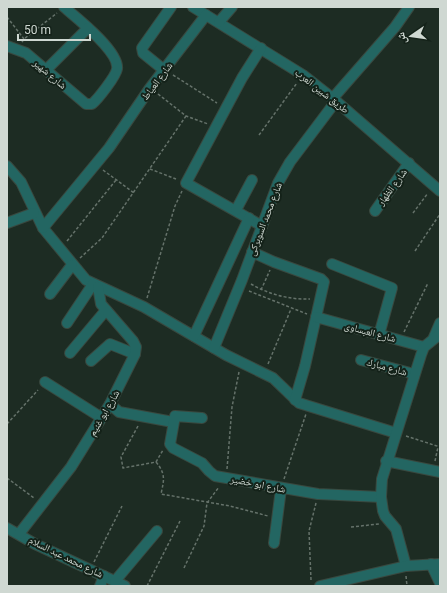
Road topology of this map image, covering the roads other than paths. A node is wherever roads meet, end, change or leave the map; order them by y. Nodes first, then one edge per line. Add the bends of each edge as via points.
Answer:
1 (172, 7) edge
2 (193, 7) edge
3 (232, 7) edge
4 (409, 7) edge
5 (61, 9) edge
6 (206, 15) junction
7 (219, 22) junction
8 (88, 28) junction
9 (7, 46) edge
10 (261, 48) junction
11 (46, 70) junction
12 (164, 70) junction
13 (335, 100) junction
14 (409, 163) junction
15 (7, 166) edge
16 (252, 180) dead end
17 (437, 188) edge
18 (236, 210) junction
19 (375, 211) dead end
20 (34, 213) junction
21 (249, 218) junction
22 (7, 223) edge
23 (262, 226) junction
24 (43, 228) junction
25 (252, 252) junction
26 (332, 264) dead end
27 (72, 265) junction
28 (95, 285) junction
29 (50, 294) dead end
30 (106, 310) junction
31 (316, 317) junction
32 (67, 323) dead end
33 (440, 323) edge
34 (379, 335) junction
35 (194, 336) junction
36 (437, 336) edge
37 (424, 347) junction
38 (214, 348) junction
39 (70, 353) dead end
40 (135, 354) junction
41 (361, 360) dead end
42 (91, 361) dead end
43 (414, 374) junction
44 (45, 382) road end
45 (294, 400) junction
46 (110, 404) junction
47 (102, 418) junction
48 (202, 418) dead end
49 (174, 419) junction
50 (396, 433) junction
51 (386, 461) junction
52 (436, 471) edge
53 (281, 489) junction
54 (381, 497) junction
55 (7, 528) edge
56 (156, 532) dead end
57 (19, 534) junction
58 (274, 543) dead end
59 (436, 564) edge
60 (406, 566) junction
61 (104, 576) junction
62 (115, 581) junction
63 (440, 583) edge
64 (100, 586) edge
65 (125, 586) edge
66 (320, 586) edge

1 - 12 street via 142,48 143,53
2 - 6 street, طريق شبين العرب
3 - 7 street
4 - 13 street, شارع محمد السوبركى
5 - 8 street
6 - 7 street, طريق شبين العرب
6 - 12 street, شارع العياط
7 - 10 street, طريق شبين العرب
8 - 11 street
8 - 11 street, شارع شهير via 110,50 118,68 91,105 86,104
9 - 11 street, شارع شهير via 18,49
10 - 13 street, طريق شبين العرب via 303,75
10 - 18 street via 186,183
12 - 24 street, شارع العياط via 96,165
13 - 14 street, طريق شبين العرب
13 - 23 street, شارع محمد السوبركى via 286,167
14 - 17 street, طريق شبين العرب
14 - 19 street, شارع الظهار
15 - 20 street via 21,182
16 - 18 street
18 - 21 street
20 - 22 street
20 - 24 street
21 - 23 street
21 - 35 street
23 - 25 street, شارع محمد السوبركى
24 - 27 street
25 - 31 street via 324,281
25 - 38 street, شارع محمد السوبركى
26 - 34 street via 392,287
27 - 28 street via 83,278
27 - 29 street
28 - 30 street via 101,304
28 - 32 street
28 - 35 street via 144,307
30 - 39 street
30 - 40 street via 133,341 136,347
31 - 34 street, شارع العبساوى
31 - 45 street
33 - 36 street
34 - 37 street, شارع العبساوى
35 - 38 street
36 - 37 street
37 - 43 street
38 - 45 street via 279,382
40 - 42 street via 110,344
40 - 46 street, شارع ابو غنيم
41 - 43 street, شارع مبارك
43 - 50 street
44 - 47 street
45 - 50 street via 309,407
46 - 47 street, شارع ابو غنيم
46 - 49 street via 119,412
47 - 57 street, شارع ابو غنيم via 62,480
48 - 49 street
49 - 53 street, شارع ابو خضير via 170,440 172,447 202,463 212,474
50 - 51 street
51 - 52 street
51 - 54 street
53 - 54 street, شارع ابو خضير via 318,494
53 - 58 street
54 - 60 street via 384,514 392,523 400,540
55 - 57 street, شارع محمد عبد السلام
56 - 62 street
57 - 61 street, شارع محمد عبد السلام
59 - 60 street
59 - 63 street
60 - 66 street
61 - 62 street, شارع محمد عبد السلام
61 - 64 street
62 - 65 street, شارع محمد عبد السلام

